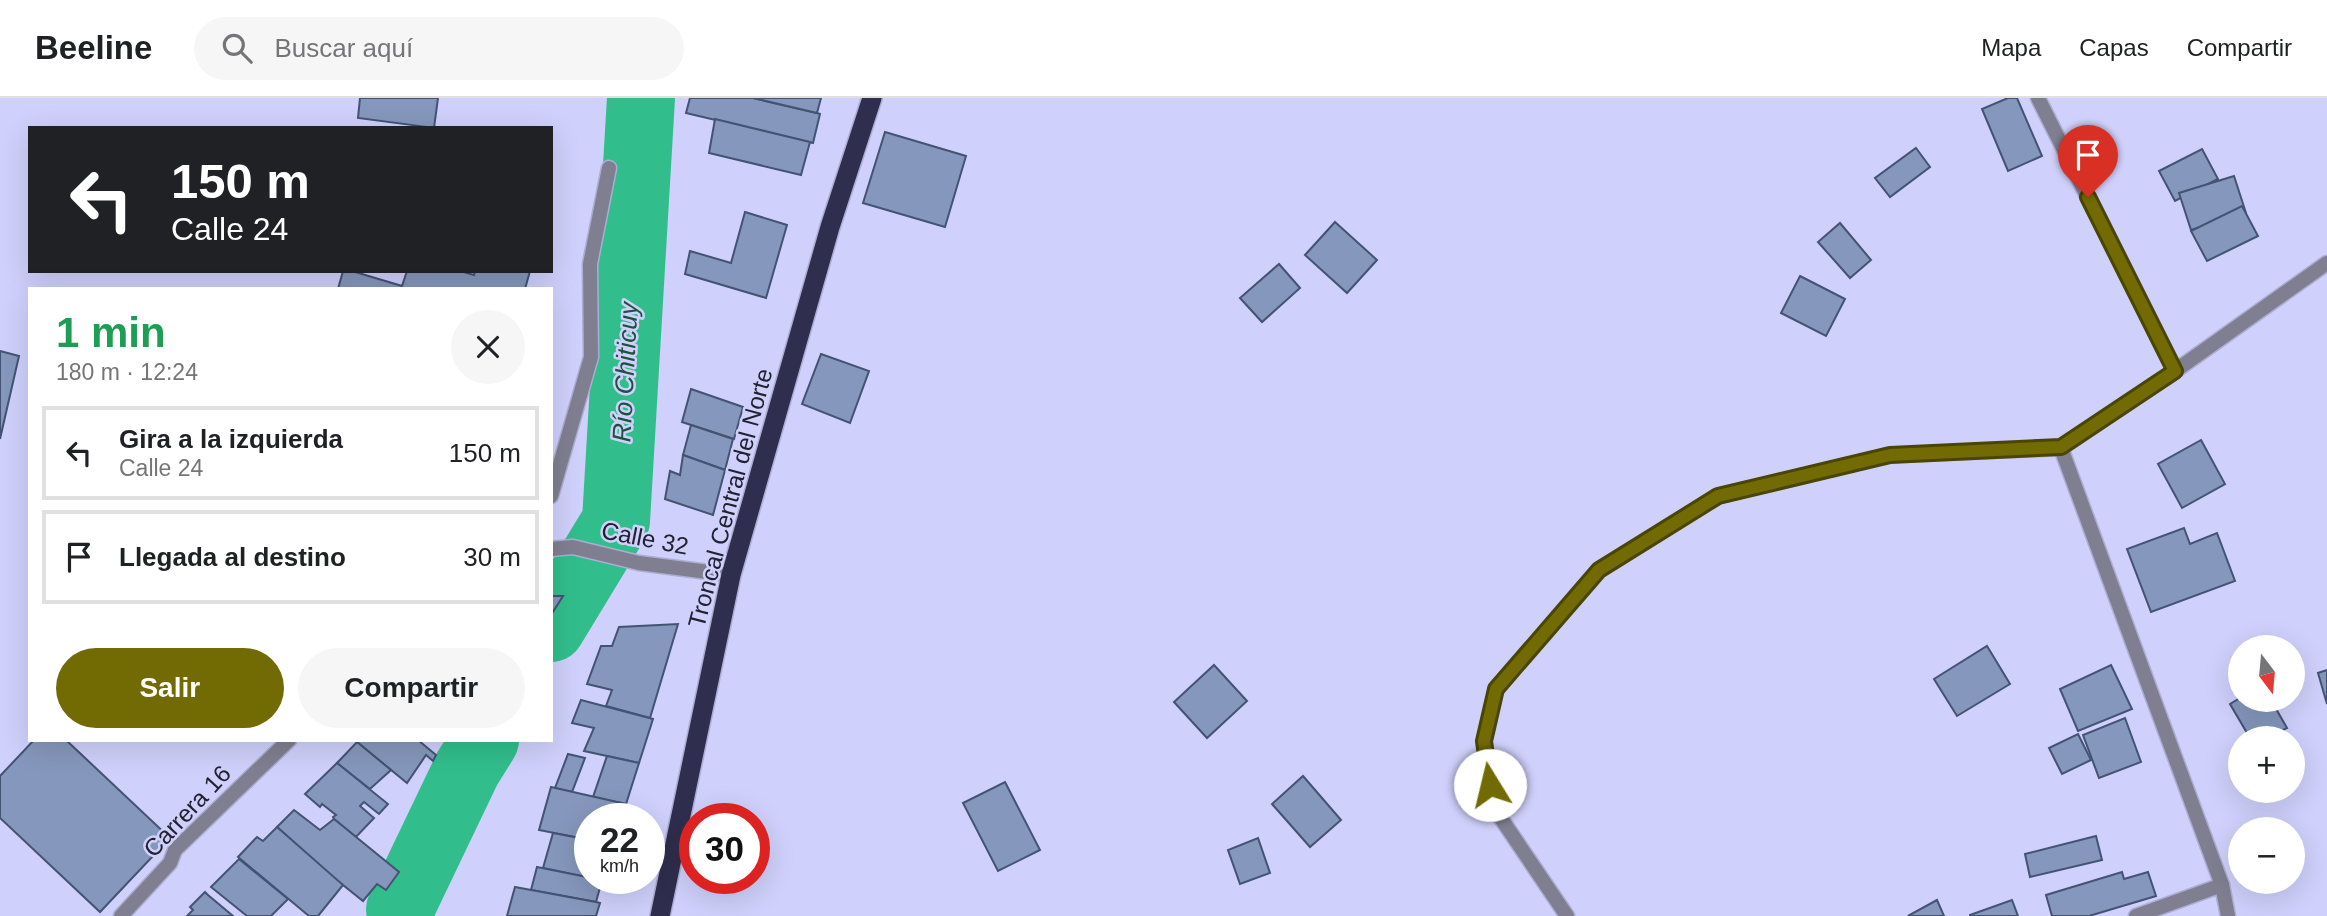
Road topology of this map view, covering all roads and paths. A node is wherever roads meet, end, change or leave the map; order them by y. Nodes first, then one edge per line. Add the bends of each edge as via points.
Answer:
1 (872, 98) edge
2 (2038, 98) edge
3 (609, 168) dead end
4 (2327, 263) edge
5 (2175, 371) junction
6 (2061, 447) junction
7 (553, 489) edge
8 (553, 549) edge
9 (731, 575) junction
10 (287, 742) edge
11 (2222, 885) junction
12 (121, 916) edge
13 (660, 916) edge
14 (1567, 916) edge
15 (2136, 916) edge
16 (2228, 916) edge

1 - 9 highway, Troncal Central del Norte
2 - 5 street
3 - 7 street via 590,264 591,357
4 - 5 street
5 - 6 street
6 - 11 street
6 - 14 street via 1890,455 1718,496 1599,570 1496,689 1484,741 1494,808
8 - 9 street, Calle 32 via 573,547 639,563
9 - 13 highway, Troncal Central del Norte
10 - 12 street, Carrera 16 via 175,850 170,863
11 - 15 street
11 - 16 street

